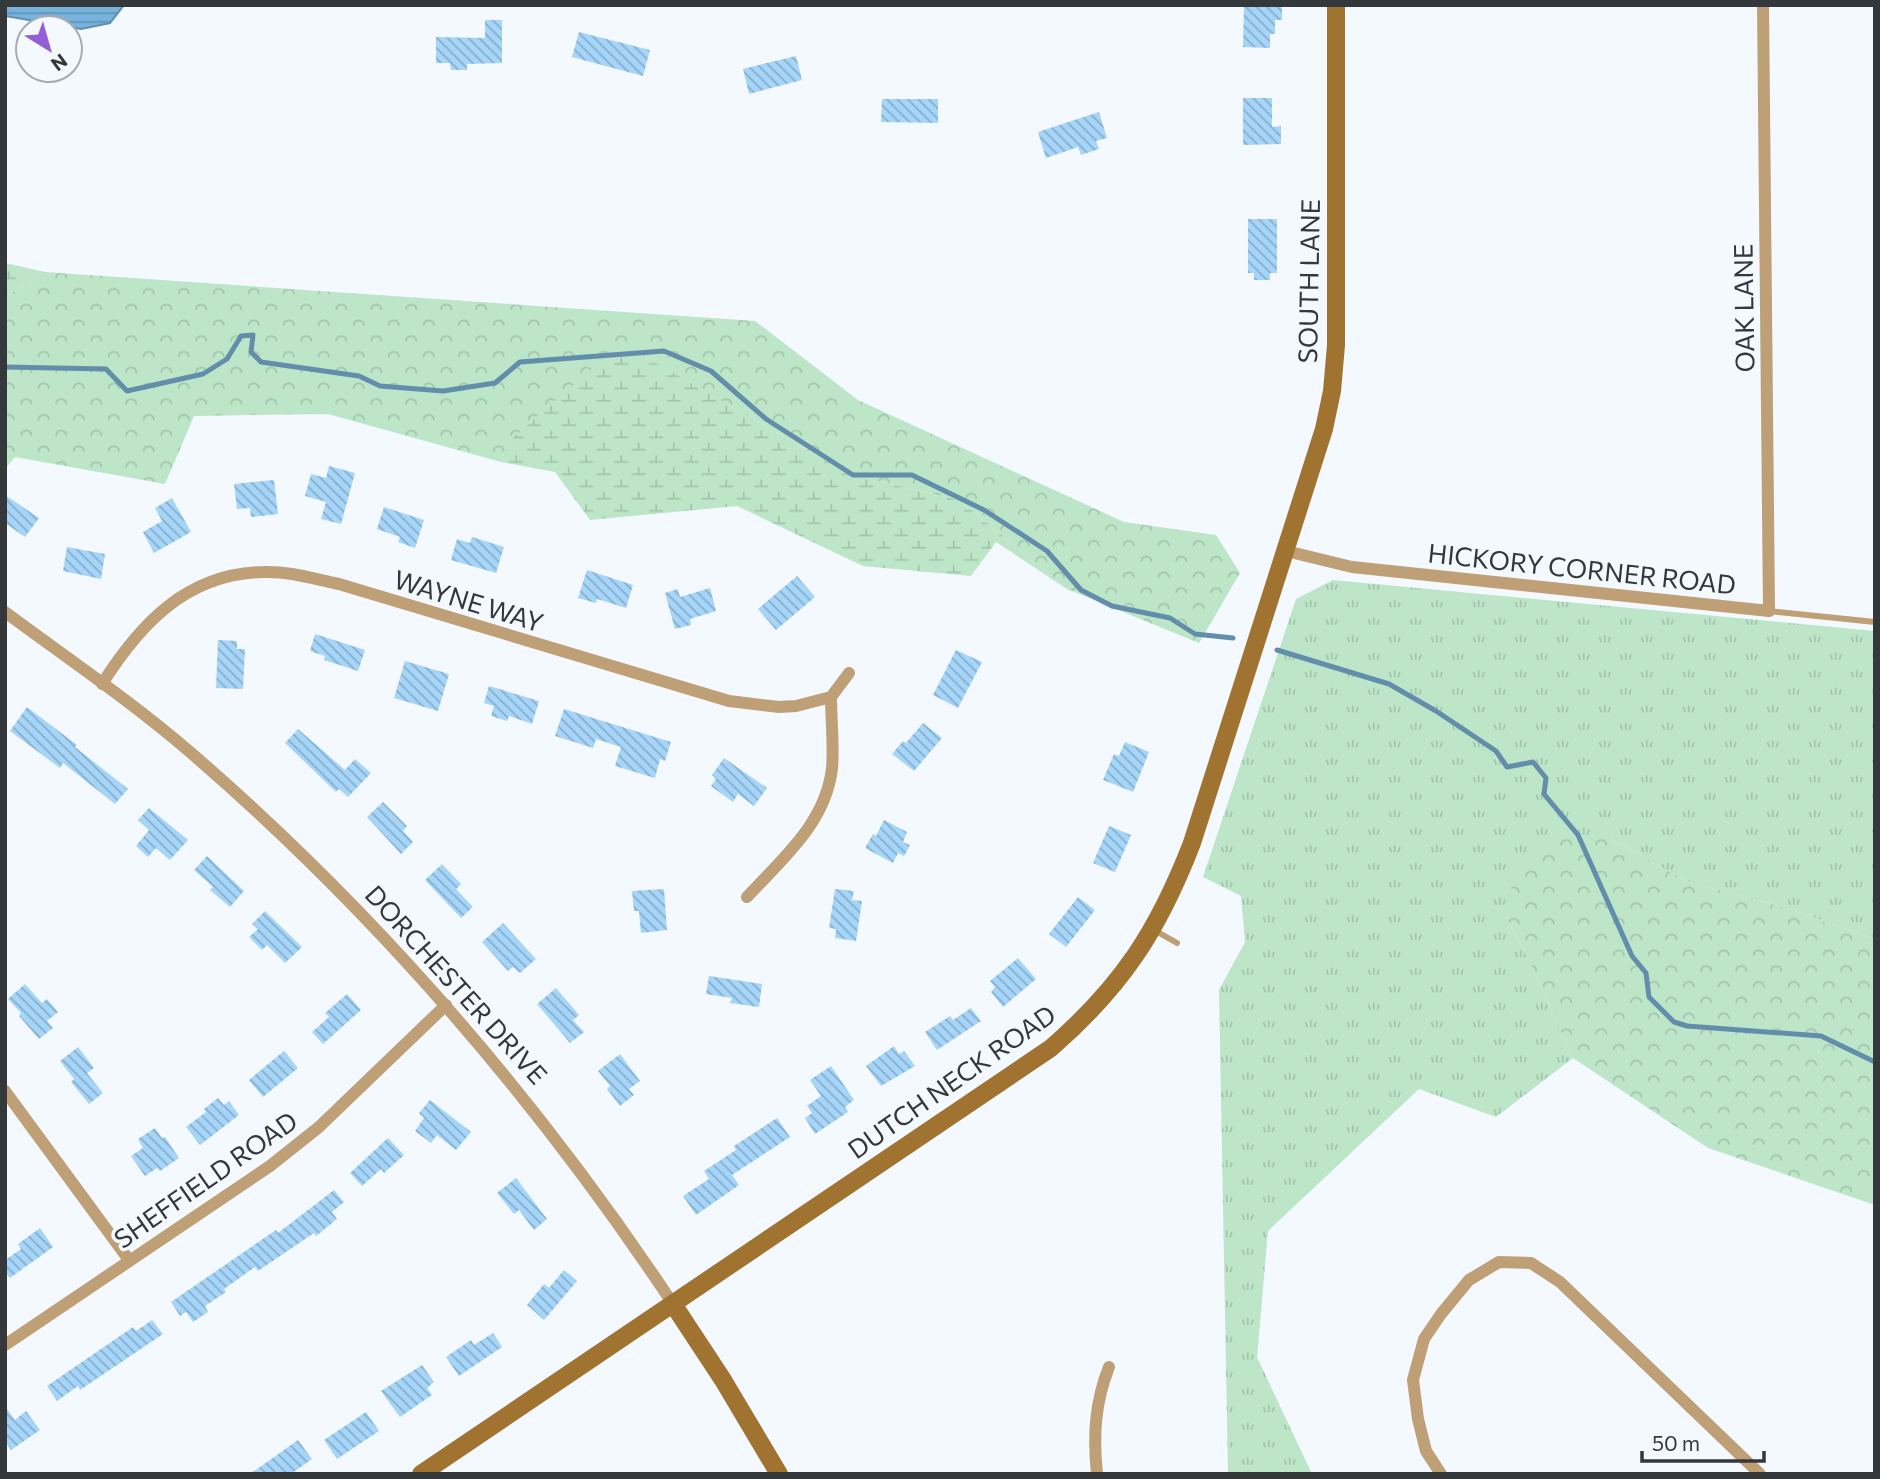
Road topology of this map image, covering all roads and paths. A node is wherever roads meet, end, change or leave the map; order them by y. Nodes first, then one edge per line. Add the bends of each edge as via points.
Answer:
1 (1336, 5) edge
2 (1763, 5) edge
3 (1286, 551) junction
4 (5, 611) edge
5 (1769, 611) junction
6 (1875, 621) edge
7 (849, 673) dead end
8 (102, 684) junction
9 (831, 697) junction
10 (747, 897) dead end
11 (1153, 929) junction
12 (1177, 943) dead end
13 (446, 1005) junction
14 (5, 1091) edge
15 (129, 1260) junction
16 (673, 1304) junction
17 (5, 1345) edge
18 (1109, 1367) dead end
19 (421, 1474) edge
20 (779, 1474) edge
21 (1097, 1474) edge
22 (1441, 1474) edge
23 (1760, 1474) edge

1 - 3 street, SOUTH LANE via 1332,391
2 - 5 street, OAK LANE
3 - 5 street, HICKORY CORNER ROAD via 1352,566
3 - 11 street, DUTCH NECK ROAD via 1192,843
4 - 8 street, DORCHESTER DRIVE
5 - 6 lane, HICKORY CORNER ROAD
7 - 9 street
8 - 9 street, WAYNE WAY via 139,631 170,604 230,576 264,572 339,584 729,701 779,707
8 - 13 street, DORCHESTER DRIVE via 188,750 254,809
9 - 10 street via 832,768 823,805 804,834
11 - 12 lane
11 - 16 street, DUTCH NECK ROAD via 1097,1006 1051,1048
13 - 15 street, SHEFFIELD ROAD via 319,1127 270,1166
13 - 16 street, DORCHESTER DRIVE via 558,1140
14 - 15 street
15 - 17 street, SHEFFIELD ROAD
16 - 19 street, DUTCH NECK ROAD
16 - 20 street, DORCHESTER DRIVE
18 - 21 street via 1096,1416
22 - 23 street via 1426,1451 1413,1380 1424,1339 1469,1280 1499,1262 1531,1263 1560,1282

